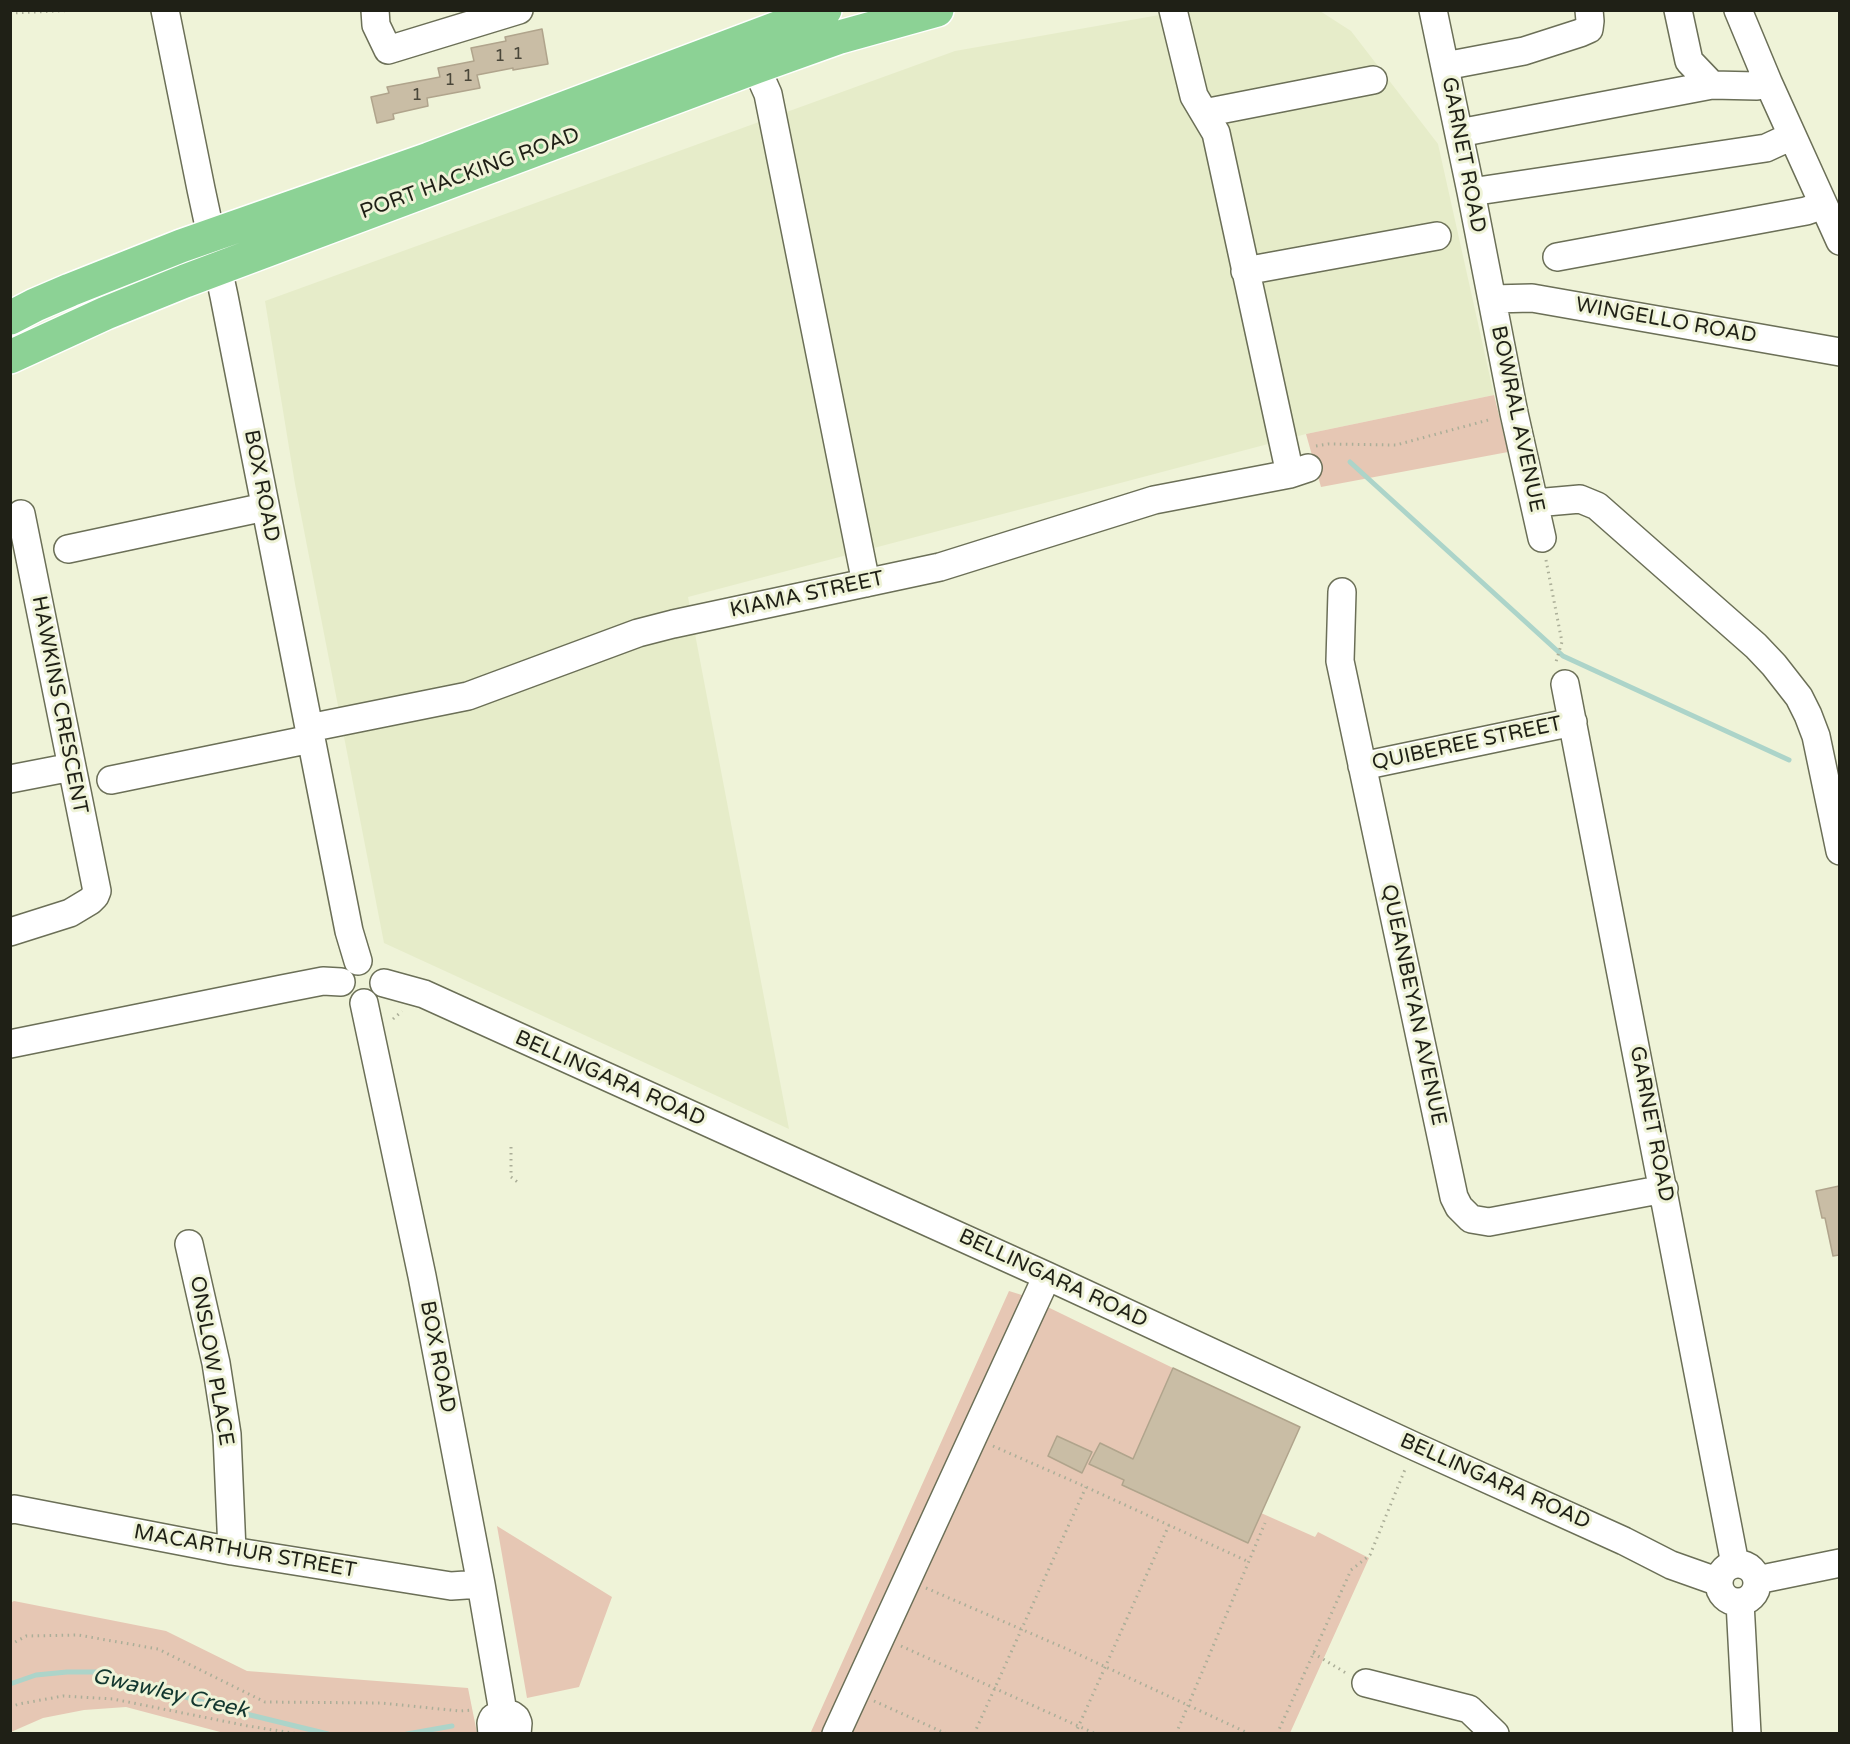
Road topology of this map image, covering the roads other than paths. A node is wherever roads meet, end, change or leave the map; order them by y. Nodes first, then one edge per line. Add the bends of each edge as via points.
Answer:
1 (165, 10) edge
2 (375, 10) edge
3 (519, 10) edge
4 (825, 10) edge
5 (937, 10) edge
6 (1433, 10) edge
7 (1589, 10) edge
8 (1678, 10) edge
9 (1737, 10) edge
10 (1174, 13) edge
11 (1445, 66) junction
12 (756, 67) junction
13 (1373, 80) dead end
14 (1768, 82) junction
15 (1712, 85) junction
16 (1204, 113) junction
17 (1459, 133) junction
18 (1792, 136) junction
19 (1471, 192) junction
20 (1823, 205) junction
21 (212, 235) junction
22 (1437, 236) dead end
23 (1839, 241) edge
24 (1557, 257) dead end
25 (218, 269) junction
26 (1245, 271) junction
27 (1492, 299) junction
28 (10, 318) edge
29 (1839, 352) edge
30 (10, 357) edge
31 (1535, 503) junction
32 (265, 507) junction
33 (21, 514) dead end
34 (1542, 538) road end
35 (68, 549) dead end
36 (866, 583) junction
37 (1342, 592) dead end
38 (1565, 684) dead end
39 (1573, 722) junction
40 (310, 733) junction
41 (1831, 764) edge
42 (1362, 766) junction
43 (72, 767) junction
44 (10, 779) edge
45 (111, 780) dead end
46 (1839, 851) edge
47 (10, 932) edge
48 (358, 961) junction
49 (341, 982) junction
50 (384, 983) junction
51 (363, 1003) junction
52 (10, 1044) edge
53 (1664, 1189) junction
54 (189, 1244) dead end
55 (1047, 1276) junction
56 (12, 1503) edge
57 (232, 1551) junction
58 (1839, 1563) edge
59 (1727, 1573) junction
60 (1757, 1580) junction
61 (481, 1584) junction
62 (1740, 1602) junction
63 (1366, 1683) dead end
64 (503, 1722) edge
65 (836, 1734) edge
66 (1495, 1734) edge
67 (1747, 1734) edge

1 - 21 street, BOX ROAD
2 - 3 street via 376,25 388,50
4 - 21 main road, PORT HACKING ROAD via 429,159
5 - 12 main road, PORT HACKING ROAD via 840,37
6 - 11 street, GARNET ROAD
7 - 11 street via 1589,29 1580,33 1524,51
8 - 15 street via 1689,61
9 - 14 street
10 - 16 street via 1194,96
11 - 17 street, GARNET ROAD
12 - 25 main road, PORT HACKING ROAD
12 - 36 street via 768,94
13 - 16 street
14 - 15 street via 1757,86
14 - 18 street
15 - 17 street
16 - 26 street via 1216,133
17 - 19 street, GARNET ROAD
18 - 19 street via 1766,148
18 - 20 street
19 - 27 street, GARNET ROAD
20 - 23 street
20 - 24 street
21 - 25 street, BOX ROAD
21 - 28 main road, PORT HACKING ROAD via 70,290
22 - 26 street
25 - 30 main road, PORT HACKING ROAD via 106,313
25 - 32 street, BOX ROAD
26 - 36 street, KIAMA STREET via 1299,471 1154,500 971,558
27 - 29 street, WINGELLO ROAD via 1532,298
27 - 31 street, BOWRAL AVENUE
31 - 34 street, BOWRAL AVENUE
31 - 41 street via 1580,499 1597,506 1756,646 1798,697
32 - 35 street
32 - 40 street, BOX ROAD
33 - 43 street, HAWKINS CRESCENT
36 - 40 street, KIAMA STREET via 673,624 468,696
37 - 42 street, QUEANBEYAN AVENUE via 1340,661
38 - 39 street, GARNET ROAD
39 - 42 street, QUIBEREE STREET
39 - 53 street, GARNET ROAD
40 - 45 street, KIAMA STREET
40 - 48 street, BOX ROAD
41 - 46 street
42 - 53 street, QUEANBEYAN AVENUE via 1459,1207 1471,1219 1489,1222
43 - 44 street
43 - 47 street, HAWKINS CRESCENT via 97,891 70,913
48 - 49 street via 346,968
48 - 50 street via 376,965
49 - 51 street via 350,999
49 - 52 street via 323,981
50 - 51 street via 380,995
50 - 55 street, BELLINGARA ROAD via 424,994
51 - 61 street, BOX ROAD via 422,1276
53 - 59 street, GARNET ROAD
54 - 57 street, ONSLOW PLACE via 216,1363 227,1434
55 - 59 street, BELLINGARA ROAD via 1671,1565
55 - 65 street
56 - 57 street, MACARTHUR STREET
57 - 61 street, MACARTHUR STREET via 451,1586
58 - 60 street
59 - 60 street via 1741,1564 1751,1569
59 - 62 street via 1723,1594
60 - 62 street via 1755,1592
61 - 64 street, BOX ROAD
62 - 67 street
63 - 66 street via 1469,1709

